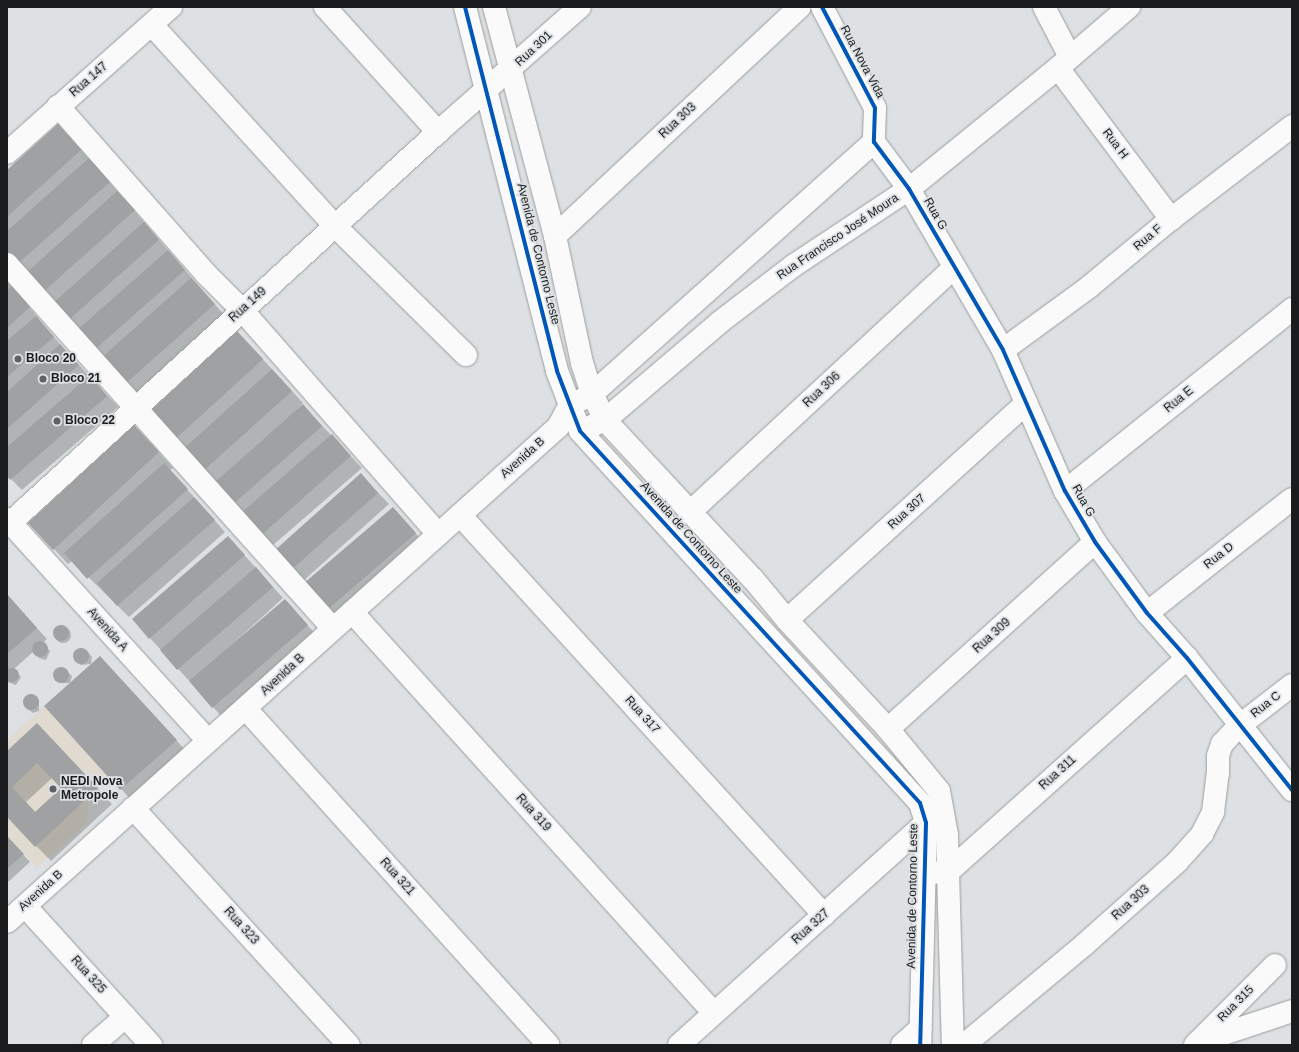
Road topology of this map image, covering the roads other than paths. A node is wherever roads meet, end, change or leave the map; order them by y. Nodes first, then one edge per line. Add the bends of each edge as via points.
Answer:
1 (171, 7) edge
2 (325, 7) edge
3 (465, 7) edge
4 (494, 7) edge
5 (580, 7) edge
6 (800, 7) edge
7 (822, 7) edge
8 (1044, 7) edge
9 (1129, 7) edge
10 (152, 25) junction
11 (1064, 62) junction
12 (511, 70) junction
13 (487, 89) junction
14 (58, 106) junction
15 (1292, 126) edge
16 (438, 132) junction
17 (874, 142) junction
18 (10, 144) edge
19 (909, 189) junction
20 (1171, 219) junction
21 (335, 226) junction
22 (555, 236) junction
23 (7, 264) edge
24 (954, 268) junction
25 (1292, 309) edge
26 (242, 310) junction
27 (1003, 350) junction
28 (466, 355) dead end
29 (592, 394) junction
30 (1026, 403) junction
31 (570, 406) junction
32 (136, 408) junction
33 (605, 420) junction
34 (558, 427) junction
35 (580, 432) junction
36 (1065, 491) junction
37 (1292, 499) edge
38 (689, 513) junction
39 (460, 515) junction
40 (9, 521) edge
41 (438, 534) junction
42 (1095, 542) junction
43 (352, 612) junction
44 (1147, 613) junction
45 (787, 620) junction
46 (333, 629) junction
47 (1187, 658) junction
48 (1292, 685) edge
49 (246, 709) junction
50 (1239, 726) junction
51 (888, 729) junction
52 (208, 742) junction
53 (1292, 790) edge
54 (134, 808) junction
55 (942, 808) junction
56 (926, 823) junction
57 (948, 872) junction
58 (924, 873) junction
59 (25, 906) junction
60 (824, 914) junction
61 (7, 922) edge
62 (1275, 966) dead end
63 (1292, 1011) edge
64 (714, 1013) junction
65 (125, 1017) junction
66 (920, 1037) edge
67 (1226, 1041) edge
68 (1196, 1044) edge
69 (93, 1045) edge
70 (151, 1045) edge
71 (349, 1045) edge
72 (549, 1045) edge
73 (679, 1045) edge
74 (902, 1045) edge
75 (953, 1045) edge
76 (964, 1045) edge

1 - 10 street, Rua 147
2 - 16 street
3 - 13 street, Avenida de Contorno Leste
4 - 12 street, Avenida de Contorno Leste
5 - 12 street, Rua 301
6 - 22 street, Rua 303
7 - 17 street, Rua Nova Vida via 875,108
8 - 11 street, Rua H
9 - 11 street, Rua Francisco José Moura
10 - 14 street, Rua 147
10 - 21 street
11 - 19 street, Rua Francisco José Moura
11 - 20 street, Rua H
12 - 13 street, Rua 301
12 - 22 street, Avenida de Contorno Leste
13 - 16 street, Rua 149
13 - 31 street, Avenida de Contorno Leste via 548,334
14 - 18 street, Rua 147
14 - 26 street via 206,274
15 - 20 street, Rua F
16 - 21 street, Rua 149
17 - 19 street
17 - 29 street
19 - 24 street, Rua G
19 - 33 street, Rua Francisco José Moura via 793,266 720,322
20 - 27 street, Rua F via 1089,287
21 - 26 street, Rua 149
21 - 28 street
22 - 29 street, Avenida de Contorno Leste via 582,363
23 - 32 street
24 - 27 street, Rua G
24 - 38 street, Rua 306
25 - 36 street, Rua E
26 - 32 street, Rua 149
26 - 41 street
27 - 30 street, Rua G
29 - 31 street
29 - 33 street, Avenida de Contorno Leste
30 - 36 street, Rua G
30 - 45 street, Rua 307
31 - 34 street, Avenida B
31 - 35 street, Avenida de Contorno Leste
32 - 40 street, Rua 149
32 - 46 street
33 - 35 street, Rua Francisco José Moura
33 - 38 street, Avenida de Contorno Leste
34 - 35 street
34 - 39 street, Avenida B
35 - 56 street, Avenida de Contorno Leste via 901,781 920,803
36 - 42 street, Rua G
37 - 44 street, Rua D
38 - 45 street, Avenida de Contorno Leste via 753,579
39 - 41 street, Avenida B
39 - 60 street, Rua 317
40 - 52 street, Avenida A
41 - 43 street, Avenida B
42 - 44 street, Rua G
42 - 51 street, Rua 309
43 - 46 street, Avenida B
43 - 64 street, Rua 319
44 - 47 street, Rua G
45 - 51 street, Avenida de Contorno Leste
46 - 49 street, Avenida B
47 - 50 street, Rua G
47 - 57 street, Rua 311
48 - 50 street, Rua C
49 - 52 street, Avenida B
49 - 72 street, Rua 321
50 - 53 street, Rua G
50 - 76 street, Rua 303 via 1222,744 1218,756 1213,812 1202,834 1177,862 1084,945
51 - 55 street, Avenida de Contorno Leste via 929,776 939,791
52 - 54 street, Avenida B
54 - 59 street, Avenida B
54 - 71 street, Rua 323
55 - 56 street, Rua 327
55 - 57 street, Avenida de Contorno Leste via 947,835
56 - 58 street, Avenida de Contorno Leste
56 - 60 street, Rua 327
57 - 58 street
57 - 75 street, Avenida de Contorno Leste
58 - 66 street, Avenida de Contorno Leste
59 - 61 street, Avenida B
59 - 65 street, Rua 325
60 - 64 street, Rua 327
62 - 68 street, Rua 315
63 - 67 street, Rua 315
64 - 73 street, Rua 327
65 - 69 street
65 - 70 street, Rua 325
66 - 74 street
67 - 68 street, Rua 315

